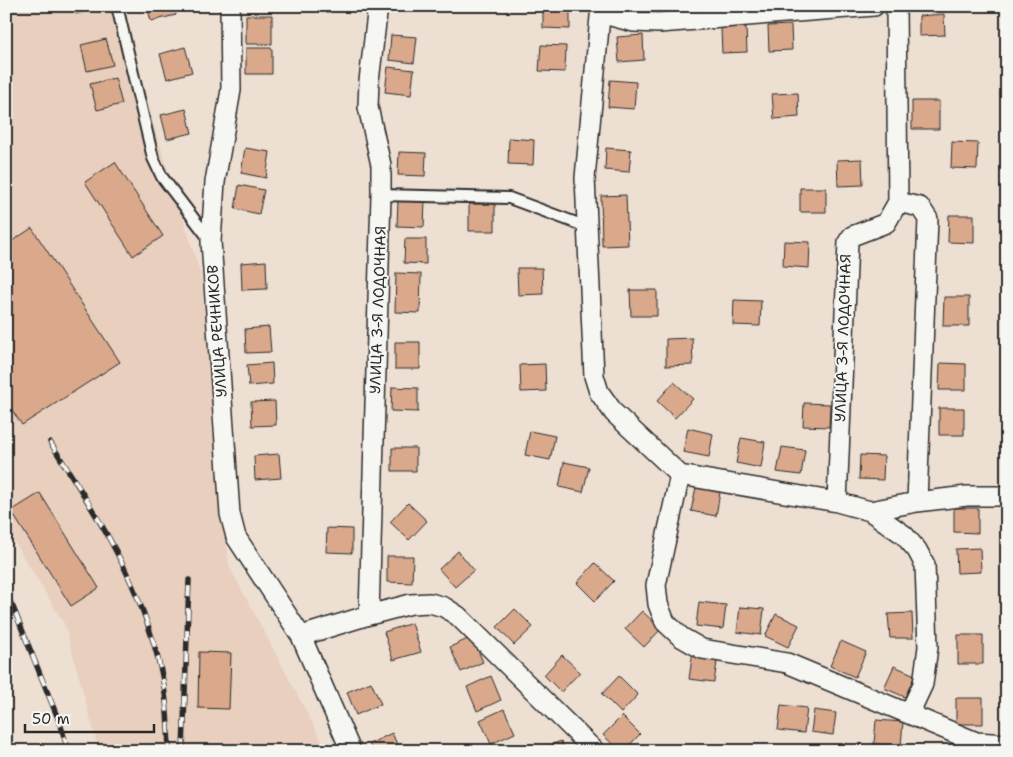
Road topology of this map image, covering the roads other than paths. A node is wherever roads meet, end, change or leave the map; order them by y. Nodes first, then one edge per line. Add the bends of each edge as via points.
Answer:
1 (117, 6) edge
2 (230, 6) edge
3 (378, 6) edge
4 (874, 6) edge
5 (896, 6) edge
6 (600, 10) edge
7 (381, 195) junction
8 (898, 202) junction
9 (587, 226) junction
10 (211, 241) junction
11 (680, 475) junction
12 (1007, 496) edge
13 (836, 502) junction
14 (917, 502) junction
15 (870, 511) junction
16 (369, 615) junction
17 (300, 636) junction
18 (909, 714) junction
19 (1007, 744) edge
20 (351, 751) edge
21 (595, 751) edge

1 - 10 lane via 152,158 162,177
2 - 10 street, УЛИЦА РЕЧНИКОВ via 231,90 215,182
3 - 7 street, УЛИЦА 3-Я ЛОДОЧНАЯ via 368,107 381,165
4 - 6 street via 659,23 634,22
5 - 8 street
6 - 9 street via 585,178
7 - 9 lane via 509,198
7 - 16 street, УЛИЦА 3-Я ЛОДОЧНАЯ
8 - 13 street, УЛИЦА 3-Я ЛОДОЧНАЯ via 886,223 852,236 848,242
8 - 14 street via 920,207 928,219
9 - 11 street via 594,376 598,392 614,413
10 - 17 street, УЛИЦА РЕЧНИКОВ via 230,514 236,537
11 - 13 street
11 - 18 street via 656,585 664,622 702,649 787,663
12 - 14 street via 967,496
13 - 15 street
14 - 15 street
15 - 18 street via 904,535 925,565 928,646 923,684
16 - 17 street
16 - 21 street via 412,604 444,607 458,616
17 - 20 street, УЛИЦА РЕЧНИКОВ
18 - 19 street via 976,742

